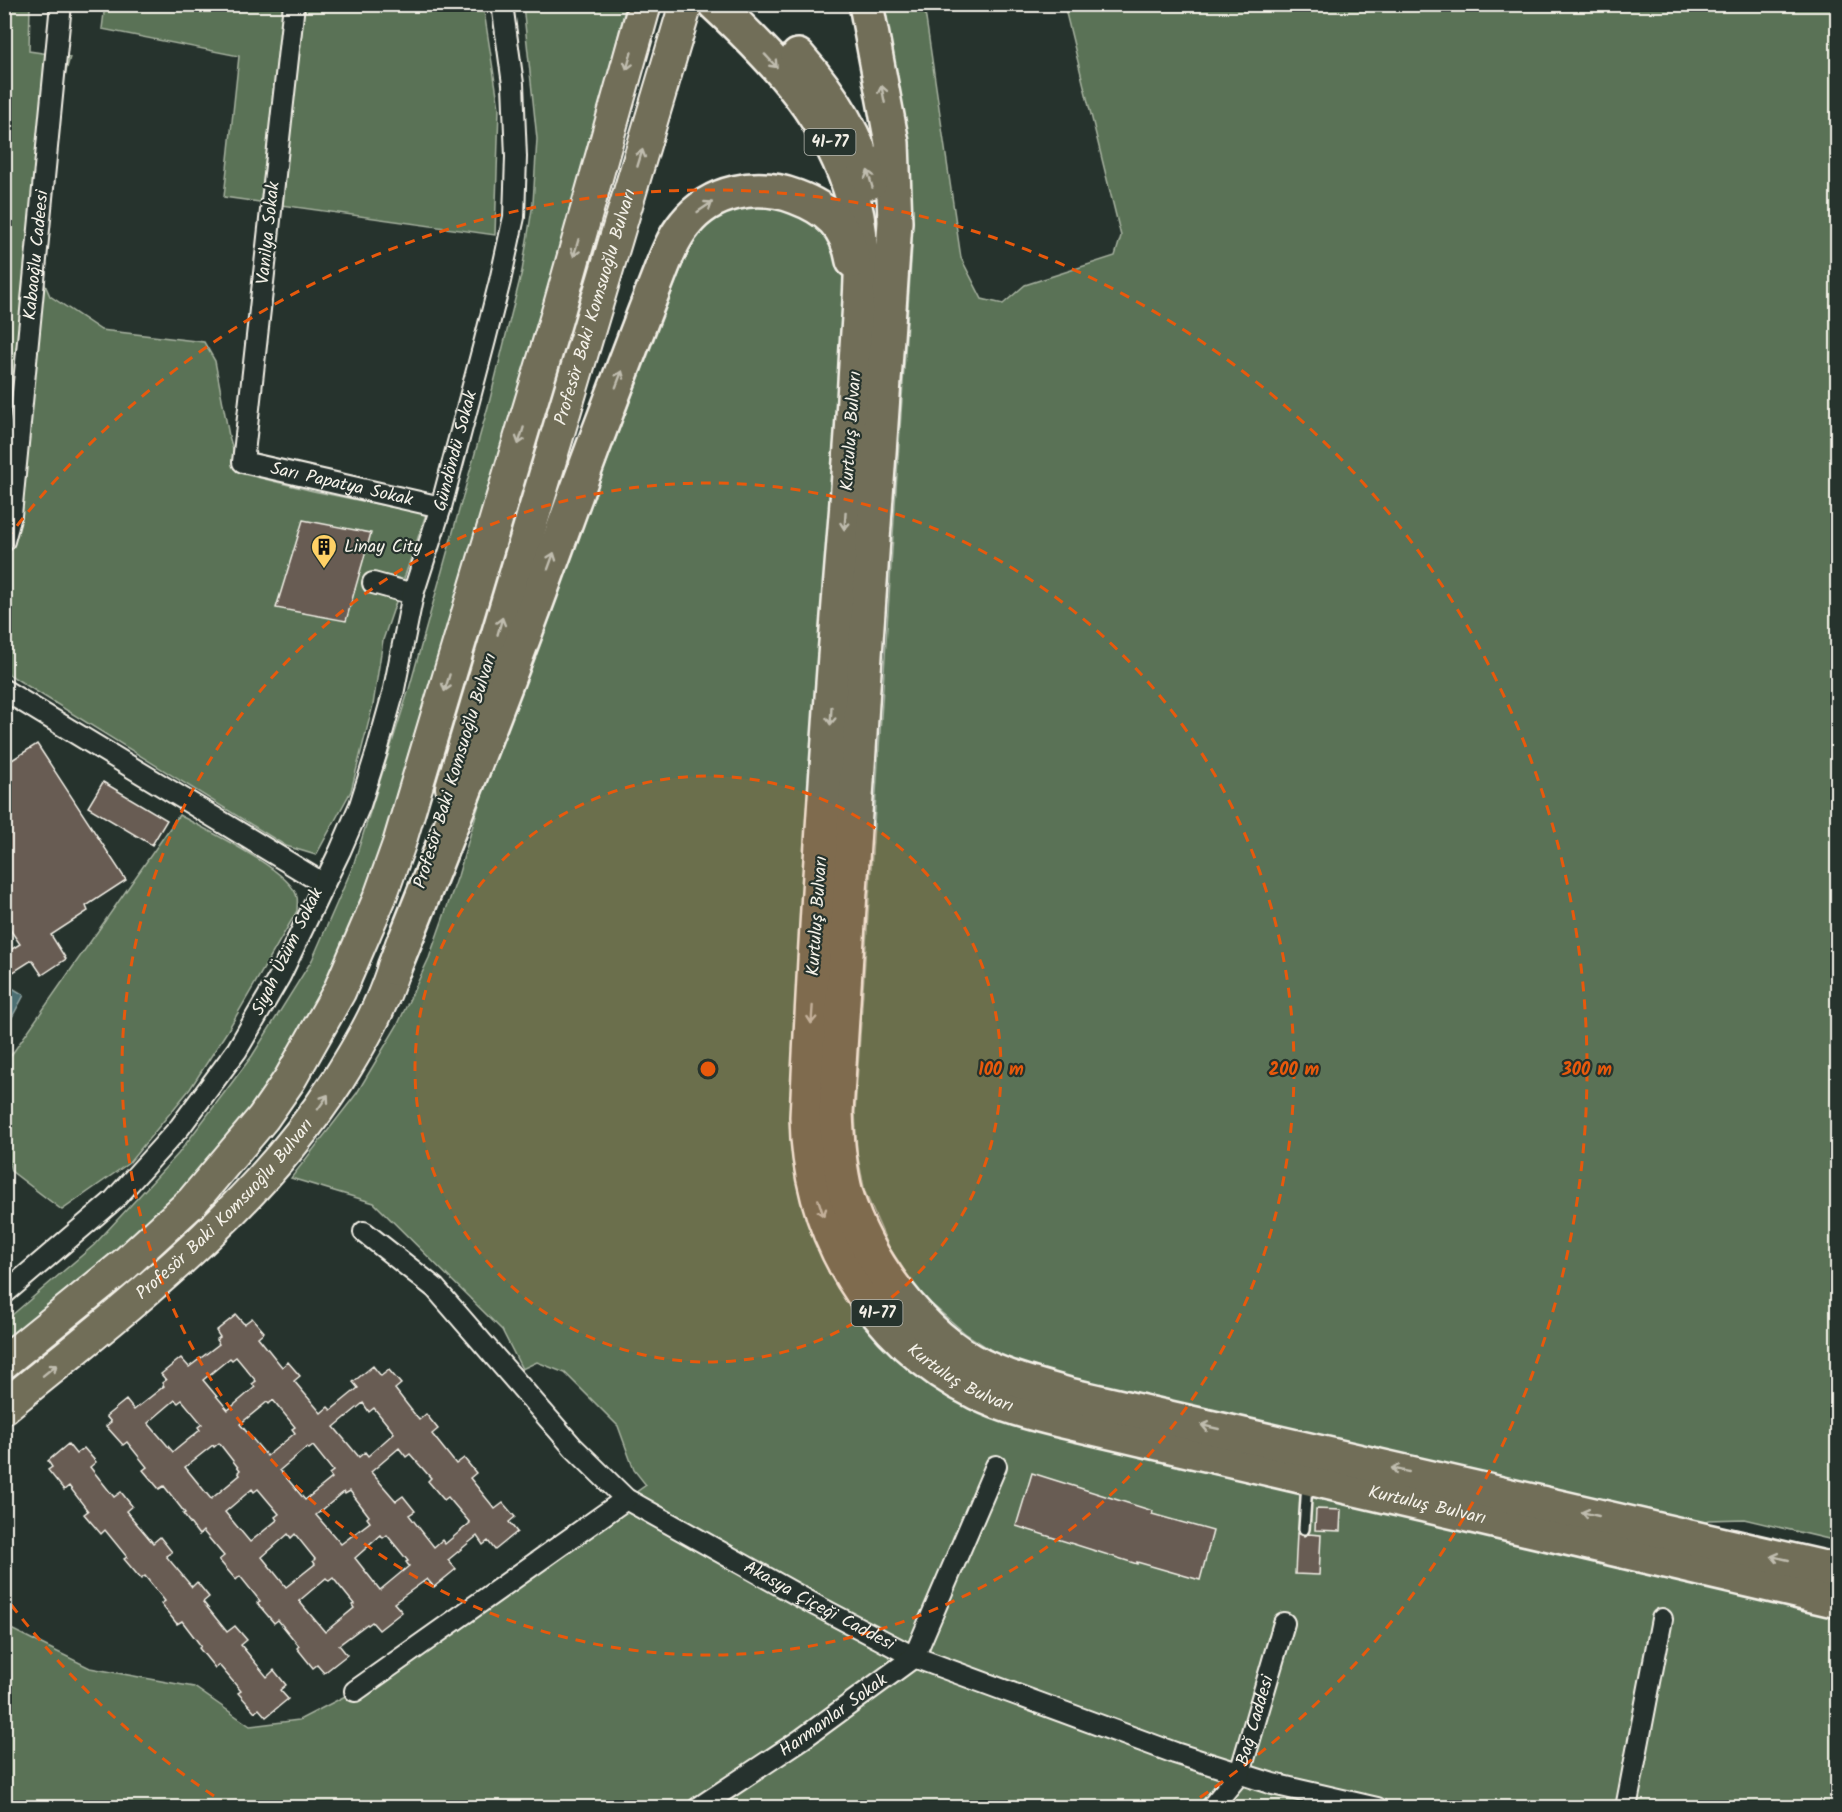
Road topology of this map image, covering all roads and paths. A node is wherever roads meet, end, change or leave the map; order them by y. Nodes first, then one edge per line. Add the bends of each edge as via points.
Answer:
1 (61, 4) edge
2 (294, 4) edge
3 (502, 4) edge
4 (645, 4) edge
5 (715, 4) edge
6 (745, 4) edge
7 (866, 4) edge
8 (684, 11) edge
9 (874, 318) junction
10 (243, 462) joint
11 (441, 507) junction
12 (4, 542) edge
13 (373, 583) dead end
14 (413, 594) junction
15 (4, 690) edge
16 (324, 884) junction
17 (394, 969) junction
18 (364, 1232) dead end
19 (4, 1294) edge
20 (4, 1362) edge
21 (4, 1407) edge
22 (996, 1466) dead end
23 (1307, 1478) junction
24 (626, 1499) junction
25 (1304, 1529) dead end
26 (1838, 1571) edge
27 (1838, 1601) edge
28 (1662, 1619) dead end
29 (1284, 1623) dead end
30 (914, 1657) junction
31 (355, 1690) dead end
32 (1240, 1773) junction
33 (698, 1808) edge
34 (1211, 1808) edge
35 (1377, 1808) edge
36 (1626, 1808) edge

1 - 12 street, Kabaoğlu Cadeesi via 11,515
2 - 10 street, Vanilya Sokak
3 - 11 street, Gündöndü Sokak via 513,84 514,217
4 -> 20 main road, Profesör Baki Komsuoğlu Bulvarı via 559,309 399,844 339,992 263,1118 192,1202 125,1264
5 -> 9 highway, 41-77 via 798,89 839,160 854,202 861,234 861,276
9 -> 6 highway via 883,231 868,172 828,93 794,52
9 -> 7 highway, 41-77 via 895,222 892,143
17 -> 8 main road, Profesör Baki Komsuoğlu Bulvarı
17 -> 9 highway via 512,669 637,331 665,260 685,224 711,202 740,190 774,190 806,201 820,208 843,230
9 -> 23 highway, Kurtuluş Bulvarı / 41-77 via 850,462 832,688 807,1117 811,1171 829,1233 847,1270 889,1329 943,1374 977,1393 1016,1409
26 -> 9 highway, Kurtuluş Bulvarı / 41-77 via 1027,1383 980,1365 959,1351 922,1320 894,1288 864,1237 847,1195 841,1173 836,1112 866,640
10 - 11 street, Sarı Papatya Sokak
11 - 14 street, Gündöndü Sokak
13 - 14 street
14 - 16 street, Gündöndü Sokak via 377,751 360,805
15 - 16 street, Siyah Üzüm Sokak
16 - 19 street, Siyah Üzüm Sokak via 280,976 237,1050 180,1127 114,1200
21 -> 17 main road, Profesör Baki Komsuoğlu Bulvarı via 166,1273 257,1186 288,1150 352,1058 380,1006
18 - 24 street, Akasya Çiçeği Caddesi via 435,1288 573,1447
22 - 30 street
23 - 25 lane
23 - 27 highway, Kurtuluş Bulvarı / 41-77
24 - 30 street, Akasya Çiçeği Caddesi
24 - 31 street
28 - 36 street
29 - 32 street, Bağ Caddesi
30 - 32 street, Akasya Çiçeği Caddesi
30 - 33 street, Harmanlar Sokak via 802,1739
32 - 34 street, Bağ Caddesi
32 - 35 street, Akasya Çiçeği Caddesi

